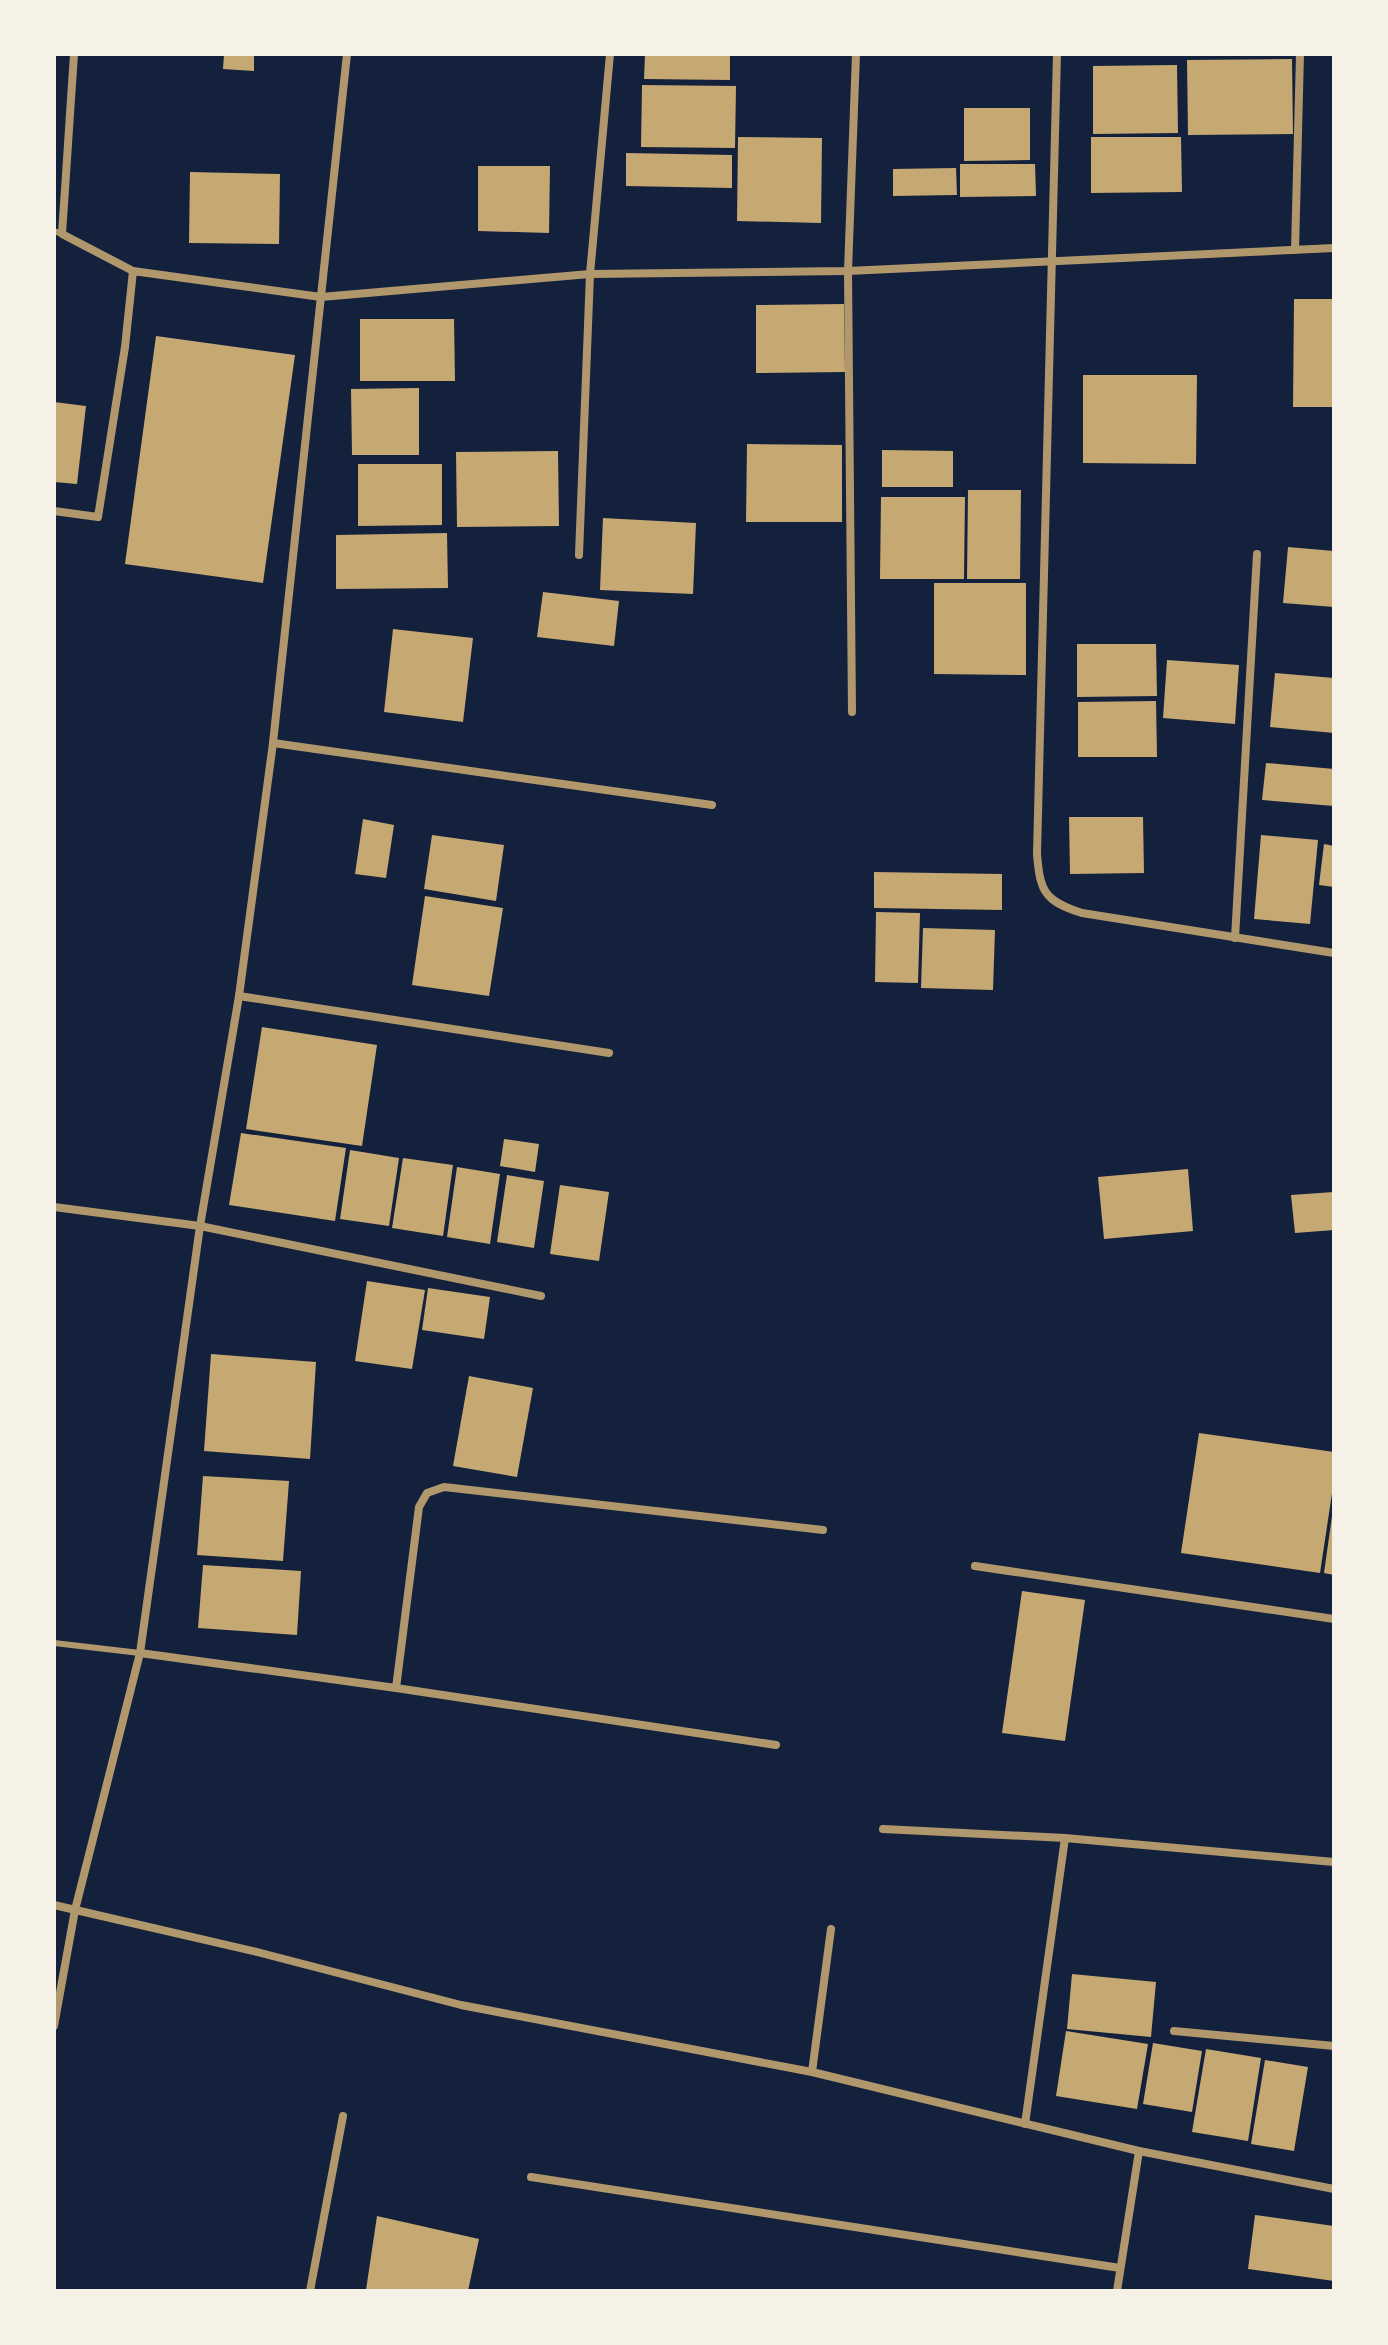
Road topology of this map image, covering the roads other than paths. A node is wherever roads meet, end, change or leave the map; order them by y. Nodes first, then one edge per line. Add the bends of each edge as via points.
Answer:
1 (74, 54) edge
2 (347, 54) edge
3 (610, 54) edge
4 (856, 54) edge
5 (1057, 54) edge
6 (1300, 54) edge
7 (58, 232) edge
8 (1334, 248) edge
9 (1295, 250) junction
10 (1053, 261) junction
11 (133, 271) junction
12 (848, 271) junction
13 (590, 274) junction
14 (321, 297) junction
15 (54, 511) edge
16 (1257, 554) dead end
17 (579, 555) dead end
18 (852, 712) dead end
19 (273, 743) junction
20 (712, 805) dead end
21 (1235, 938) junction
22 (1334, 953) edge
23 (239, 996) junction
24 (609, 1053) dead end
25 (54, 1207) edge
26 (200, 1226) junction
27 (541, 1296) dead end
28 (823, 1530) dead end
29 (975, 1566) dead end
30 (1334, 1619) edge
31 (54, 1643) edge
32 (140, 1653) junction
33 (396, 1688) junction
34 (776, 1745) dead end
35 (883, 1829) dead end
36 (1065, 1838) junction
37 (1334, 1862) edge
38 (54, 1905) edge
39 (75, 1910) junction
40 (831, 1929) dead end
41 (54, 2026) edge
42 (1174, 2031) dead end
43 (1334, 2046) edge
44 (812, 2072) junction
45 (343, 2116) dead end
46 (1025, 2124) junction
47 (1139, 2151) junction
48 (531, 2177) dead end
49 (1334, 2189) edge
50 (1120, 2268) junction
51 (310, 2291) edge
52 (1117, 2291) edge

1 - 7 street
2 - 14 street
3 - 13 street
4 - 12 street
5 - 10 street
6 - 9 street
7 - 11 street
8 - 9 street
9 - 10 street
10 - 12 street
10 - 21 street via 1039,874 1045,893 1061,907
11 - 14 street
11 - 15 street via 98,517
12 - 13 street
12 - 18 street
13 - 14 street
13 - 17 street
14 - 19 street
16 - 21 street
19 - 20 street
19 - 23 street
21 - 22 street
23 - 24 street
23 - 26 street
25 - 26 street
26 - 27 street
26 - 32 street
28 - 33 street via 444,1487 427,1493 419,1507
29 - 30 street
31 - 32 lane
32 - 33 street
32 - 39 street
33 - 34 street
35 - 36 street
36 - 37 street
36 - 46 street
38 - 39 street
39 - 41 street
39 - 44 street via 461,2005
40 - 44 street
42 - 43 street
44 - 46 street
45 - 51 street
46 - 47 street
47 - 49 street
47 - 50 street
48 - 50 street
50 - 52 street

